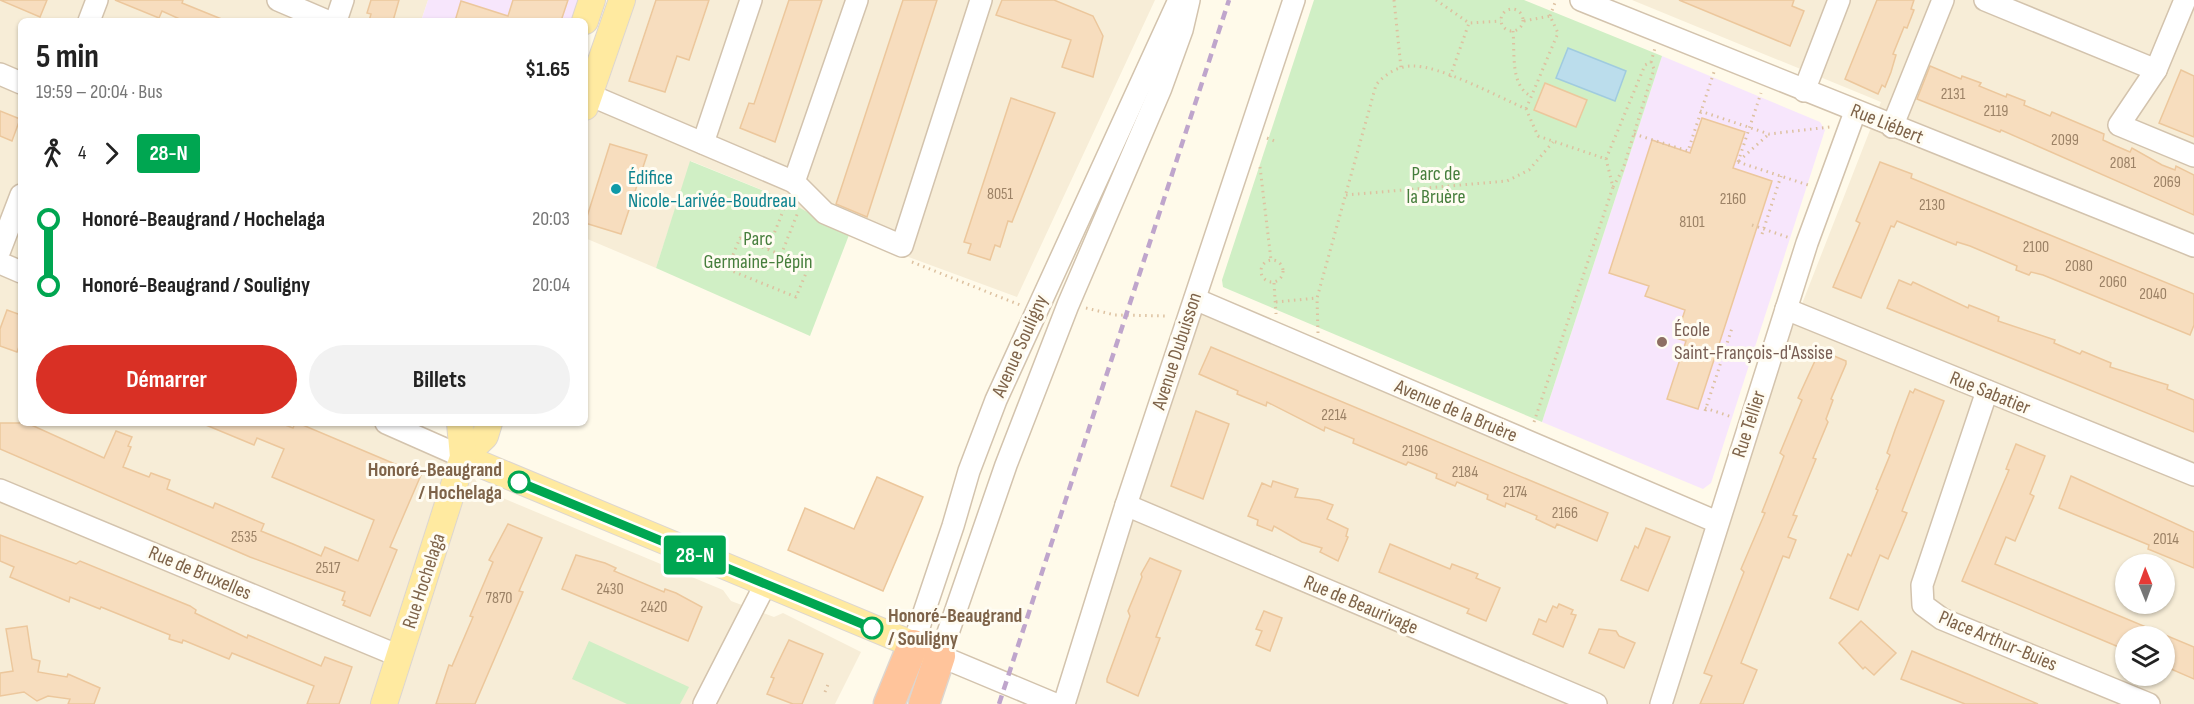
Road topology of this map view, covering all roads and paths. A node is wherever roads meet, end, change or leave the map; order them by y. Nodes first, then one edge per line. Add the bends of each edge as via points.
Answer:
1 (97, 0) edge
2 (278, 0) edge
3 (343, 0) edge
4 (592, 0) edge
5 (622, 0) edge
6 (751, 0) edge
7 (857, 0) edge
8 (981, 0) edge
9 (1179, 0) edge
10 (1189, 0) edge
11 (1294, 0) edge
12 (1394, 0) edge
13 (1436, 0) edge
14 (1556, 0) edge
15 (1581, 0) edge
16 (1839, 0) edge
17 (1943, 0) edge
18 (1984, 0) edge
19 (2185, 0) edge
20 (1550, 16) junction
21 (90, 18) edge
22 (320, 18) edge
23 (337, 18) edge
24 (586, 18) edge
25 (1501, 21) junction
26 (1524, 21) junction
27 (1469, 23) junction
28 (1513, 32) junction
29 (1660, 32) junction
30 (1719, 56) junction
31 (1651, 62) junction
32 (1401, 68) junction
33 (2156, 70) junction
34 (0, 74) edge
35 (1767, 76) junction
36 (1450, 77) junction
37 (18, 82) edge
38 (1804, 91) junction
39 (588, 93) edge
40 (1531, 96) junction
41 (588, 99) edge
42 (1526, 108) junction
43 (1700, 111) junction
44 (1853, 118) junction
45 (1749, 127) junction
46 (1892, 127) junction
47 (1634, 134) junction
48 (1768, 134) junction
49 (1553, 141) junction
50 (703, 143) junction
51 (2194, 156) edge
52 (1259, 158) dead end
53 (1606, 159) junction
54 (1738, 162) junction
55 (1782, 176) junction
56 (800, 187) junction
57 (1613, 187) junction
58 (1826, 191) junction
59 (1346, 195) junction
60 (18, 203) edge
61 (1752, 225) dead end
62 (1764, 229) junction
63 (1762, 234) dead end
64 (1807, 243) junction
65 (902, 246) junction
66 (2194, 246) edge
67 (768, 249) junction
68 (0, 250) edge
69 (781, 255) junction
70 (1272, 260) junction
71 (0, 263) edge
72 (18, 271) edge
73 (1274, 283) junction
74 (1317, 298) junction
75 (1276, 302) junction
76 (1024, 306) dead end
77 (1079, 306) dead end
78 (1192, 308) junction
79 (1786, 309) junction
80 (1732, 328) dead end
81 (1276, 334) junction
82 (1319, 352) junction
83 (1987, 391) junction
84 (1749, 423) junction
85 (400, 426) edge
86 (460, 426) edge
87 (488, 426) edge
88 (1527, 441) junction
89 (463, 457) junction
90 (2194, 475) edge
91 (0, 490) edge
92 (1126, 505) junction
93 (1717, 522) junction
94 (765, 585) junction
95 (926, 650) junction
96 (399, 656) junction
97 (829, 682) dead end
98 (825, 692) dead end
99 (384, 704) edge
100 (704, 704) edge
101 (889, 704) edge
102 (924, 704) edge
103 (1055, 704) edge
104 (1064, 704) edge
105 (1596, 704) edge
106 (1660, 704) edge
107 (2149, 704) edge

1 - 21 street
2 - 22 street
3 - 23 street
4 - 24 main road
5 - 39 main road
6 - 50 street
7 - 56 street
8 - 65 street
9 - 95 street, Avenue Souligny via 996,400 953,526
10 - 95 street, Avenue Souligny via 1161,88
11 - 78 street, Avenue Dubuisson
12 - 32 path
13 - 27 path
14 - 20 path
15 - 29 street, Rue Liébert
16 - 38 street
17 - 46 street
18 - 33 street
19 - 33 street
20 - 26 path
20 - 40 path via 1558,33
25 - 26 path via 1503,14 1512,9 1521,13
25 - 27 path
25 - 28 path via 1504,28
26 - 28 path
27 - 36 path
28 - 40 path via 1517,82
29 - 30 street, Rue Liébert
29 - 31 path
30 - 35 street, Rue Liébert
30 - 43 path
31 - 47 path via 1654,69
31 - 53 path via 1645,65
32 - 36 path via 1420,66
32 - 59 path via 1376,85
33 - 51 street via 2119,125
34 - 37 street
35 - 38 street, Rue Liébert
35 - 45 path
36 - 42 path
38 - 44 street, Rue Liébert
40 - 42 path
41 - 50 street
42 - 49 path via 1538,136
43 - 45 path
43 - 47 path via 1688,151
44 - 46 street, Rue Liébert
44 - 48 path
44 - 58 street, Rue Tellier
45 - 48 path
45 - 54 path
46 - 66 street, Rue Liébert
47 - 57 path
48 - 54 path
49 - 53 path
49 - 59 path via 1529,170 1507,181
50 - 56 street
52 - 70 path
53 - 57 path
54 - 55 path
55 - 58 path
55 - 62 path
56 - 65 street via 825,213
56 - 67 path
56 - 69 path
57 - 88 path
58 - 64 street, Rue Tellier
59 - 74 path
60 - 68 street
61 - 62 path
62 - 63 path
62 - 64 path
64 - 79 street, Rue Tellier
65 - 76 path via 897,256
67 - 69 path
67 - 69 path via 740,238 728,269 796,297 809,266
70 - 73 path via 1283,268 1283,276
70 - 73 path via 1265,263 1261,272 1264,279
71 - 72 street
73 - 75 path
74 - 75 path
74 - 82 path
75 - 81 path
77 - 78 path via 1115,315
78 - 81 street, Avenue de la Bruère
78 - 92 street, Avenue Dubuisson
79 - 83 street, Rue Sabatier
79 - 84 street, Rue Tellier
80 - 84 path via 1705,410
81 - 82 street, Avenue de la Bruère
82 - 88 street, Avenue de la Bruère
83 - 90 street, Rue Sabatier
83 - 107 street, Place Arthur-Buies via 1922,585 1923,605 1942,619
84 - 93 street, Rue Tellier
85 - 89 street
86 - 89 main road, Rue Hochelaga
87 - 89 main road, Rue Hochelaga via 485,436
88 - 93 street, Avenue de la Bruère
89 - 94 main road
89 - 96 main road, Rue Hochelaga
91 - 96 street, Rue de Bruxelles
92 - 104 street, Avenue Dubuisson
92 - 105 street, Rue de Beaurivage
93 - 106 street, Rue Tellier
94 - 95 main road
94 - 100 street
95 - 101 highway, Avenue Souligny
95 - 102 highway, Avenue Souligny
95 - 103 street
96 - 99 main road, Rue Hochelaga
97 - 98 path

